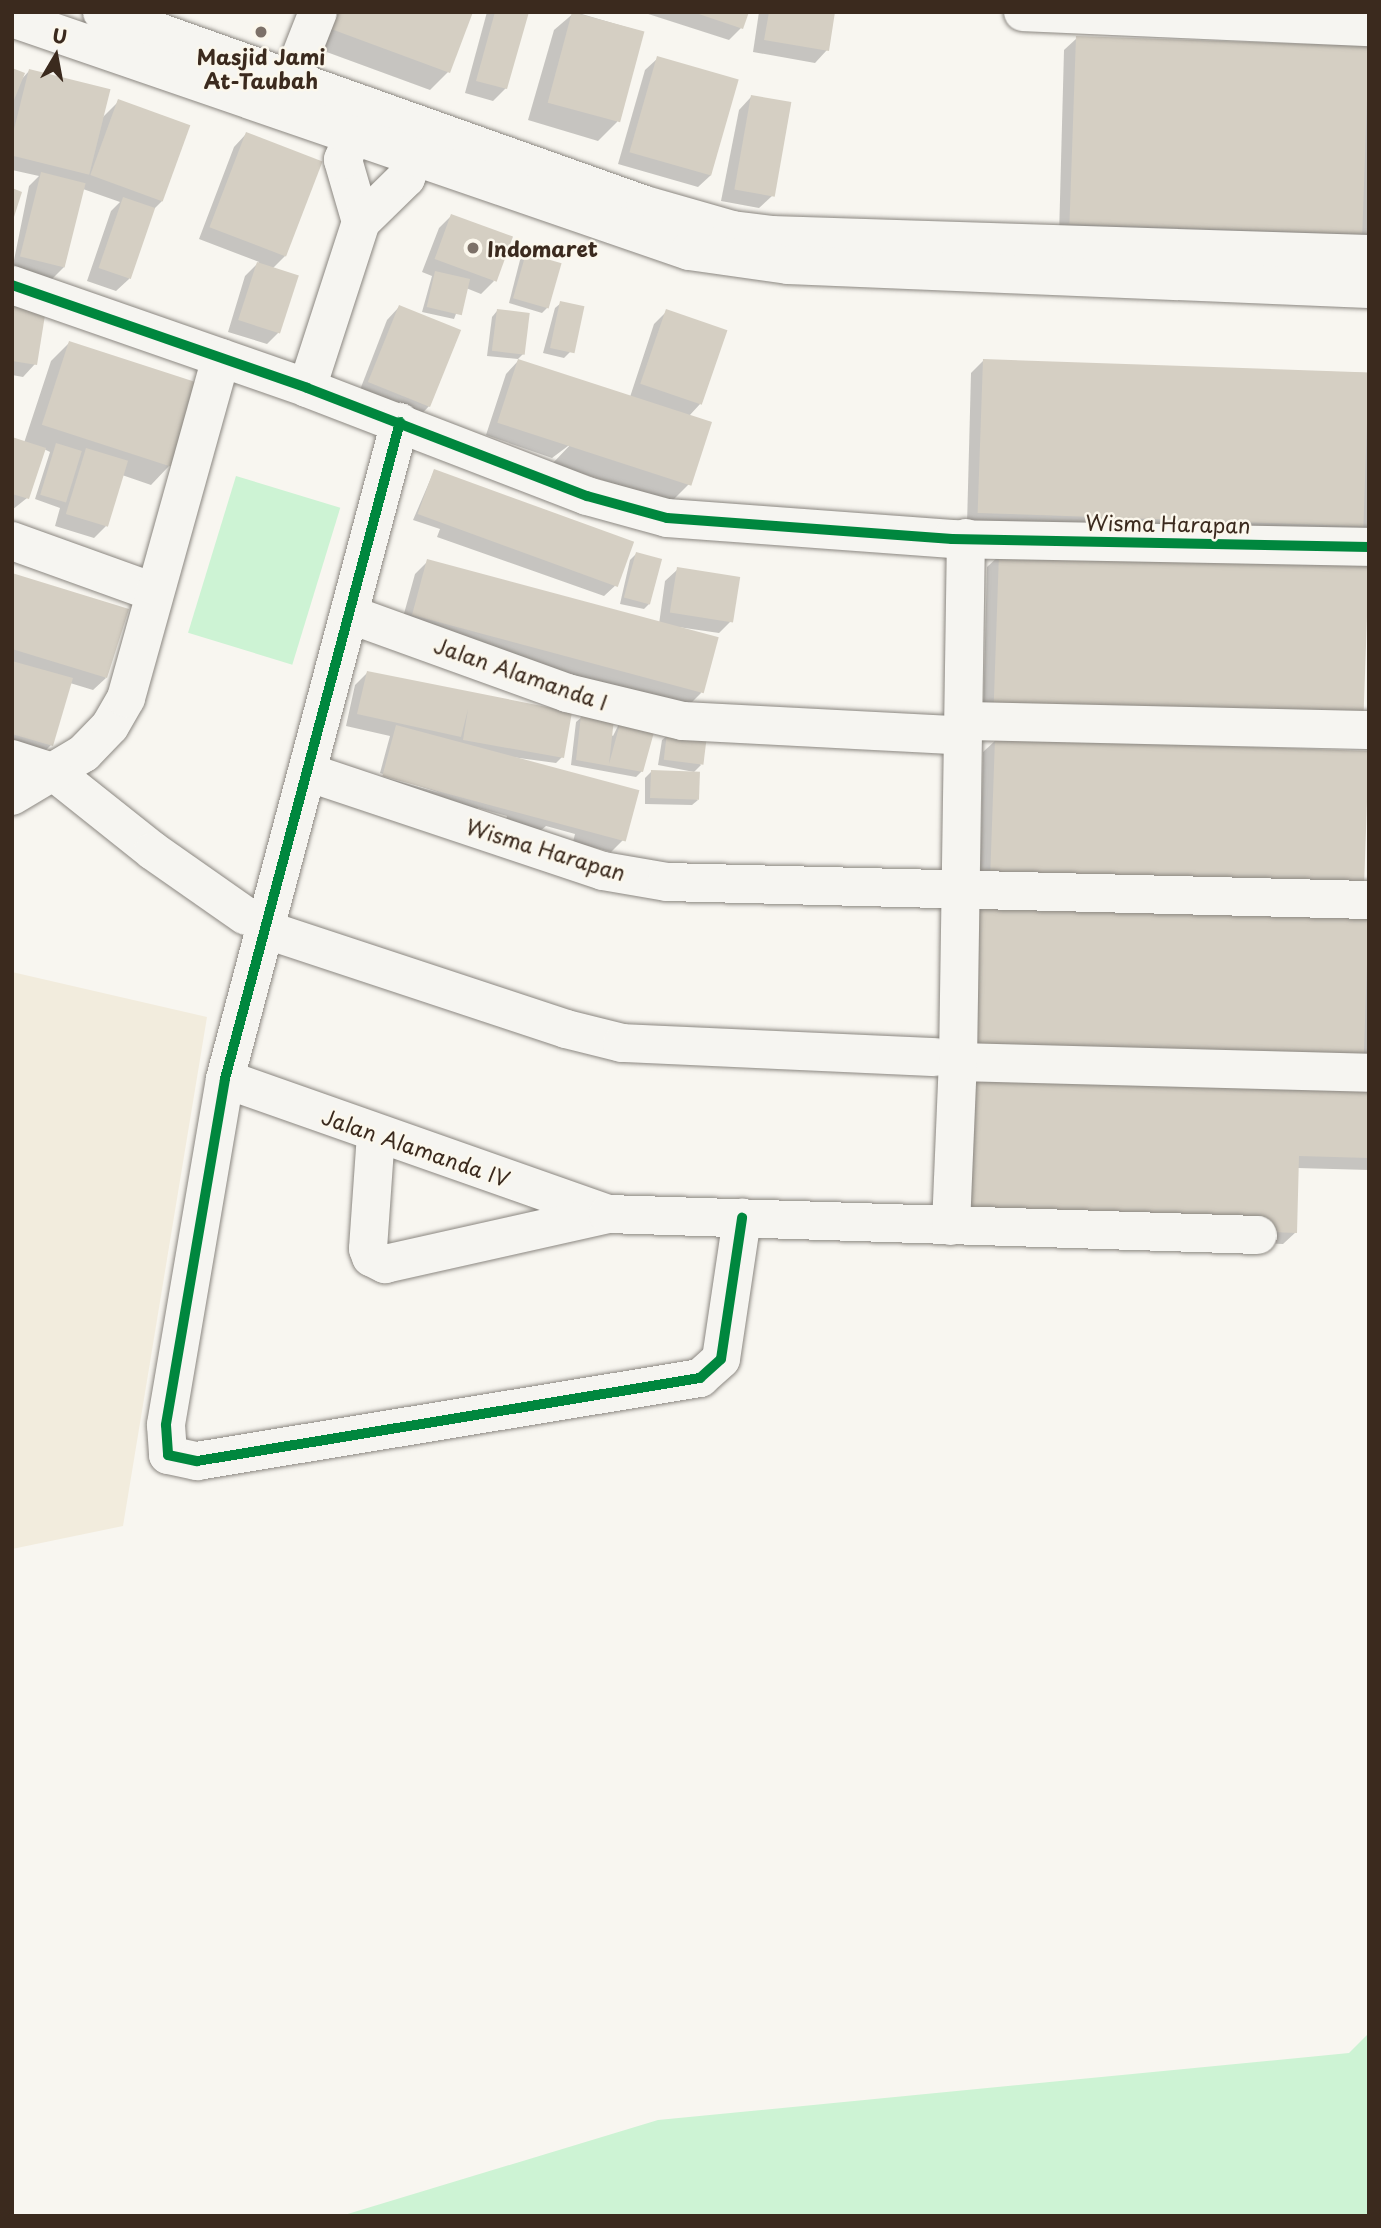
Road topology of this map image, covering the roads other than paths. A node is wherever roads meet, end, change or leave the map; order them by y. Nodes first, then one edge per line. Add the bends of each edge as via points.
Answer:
1 (318, 12) edge
2 (1023, 12) edge
3 (12, 18) edge
4 (91, 22) edge
5 (1369, 27) edge
6 (292, 78) junction
7 (359, 120) junction
8 (420, 141) junction
9 (361, 222) junction
10 (1369, 254) edge
11 (12, 285) edge
12 (1369, 289) edge
13 (221, 358) junction
14 (307, 387) junction
15 (400, 422) junction
16 (959, 538) junction
17 (12, 541) edge
18 (1369, 547) edge
19 (154, 592) junction
20 (349, 614) junction
21 (956, 728) junction
22 (1369, 730) edge
23 (12, 759) edge
24 (307, 772) junction
25 (55, 773) junction
26 (12, 796) edge
27 (952, 891) junction
28 (1369, 900) edge
29 (255, 923) junction
30 (946, 1059) junction
31 (1369, 1073) edge
32 (225, 1079) junction
33 (376, 1134) junction
34 (608, 1214) junction
35 (742, 1218) junction
36 (939, 1226) junction
37 (1258, 1235) dead end

1 - 6 street
2 - 5 street
3 - 4 street
4 - 6 street
4 - 7 street
6 - 7 street
7 - 8 street
7 - 9 street via 344,171
8 - 9 street via 399,188
8 - 10 street via 684,218 771,235
8 - 12 street via 639,236 735,260
9 - 14 street
11 - 13 street, Wisma Harapan
13 - 14 street, Wisma Harapan
13 - 19 street
14 - 15 street, Wisma Harapan
15 - 16 street, Wisma Harapan via 587,496 667,518
15 - 20 street
16 - 18 street, Wisma Harapan
16 - 21 street
17 - 19 street
19 - 25 street via 125,698 110,726 84,753
20 - 21 street, Jalan Alamanda I via 567,693 683,721
20 - 24 street
21 - 22 street
21 - 27 street
23 - 25 street
24 - 27 street, Wisma Harapan via 603,871 667,882
24 - 29 street
25 - 26 street
25 - 29 street via 153,851
27 - 28 street, Wisma Harapan
27 - 30 street
29 - 30 street via 566,1029 622,1043
29 - 32 street
30 - 31 street
30 - 36 street
32 - 33 street, Jalan Alamanda IV
32 - 35 street via 166,1425 168,1455 181,1461 700,1378 721,1359
33 - 34 street, Jalan Alamanda IV
33 - 34 street via 368,1249 377,1262 397,1263
34 - 35 street
35 - 36 street
36 - 37 street

